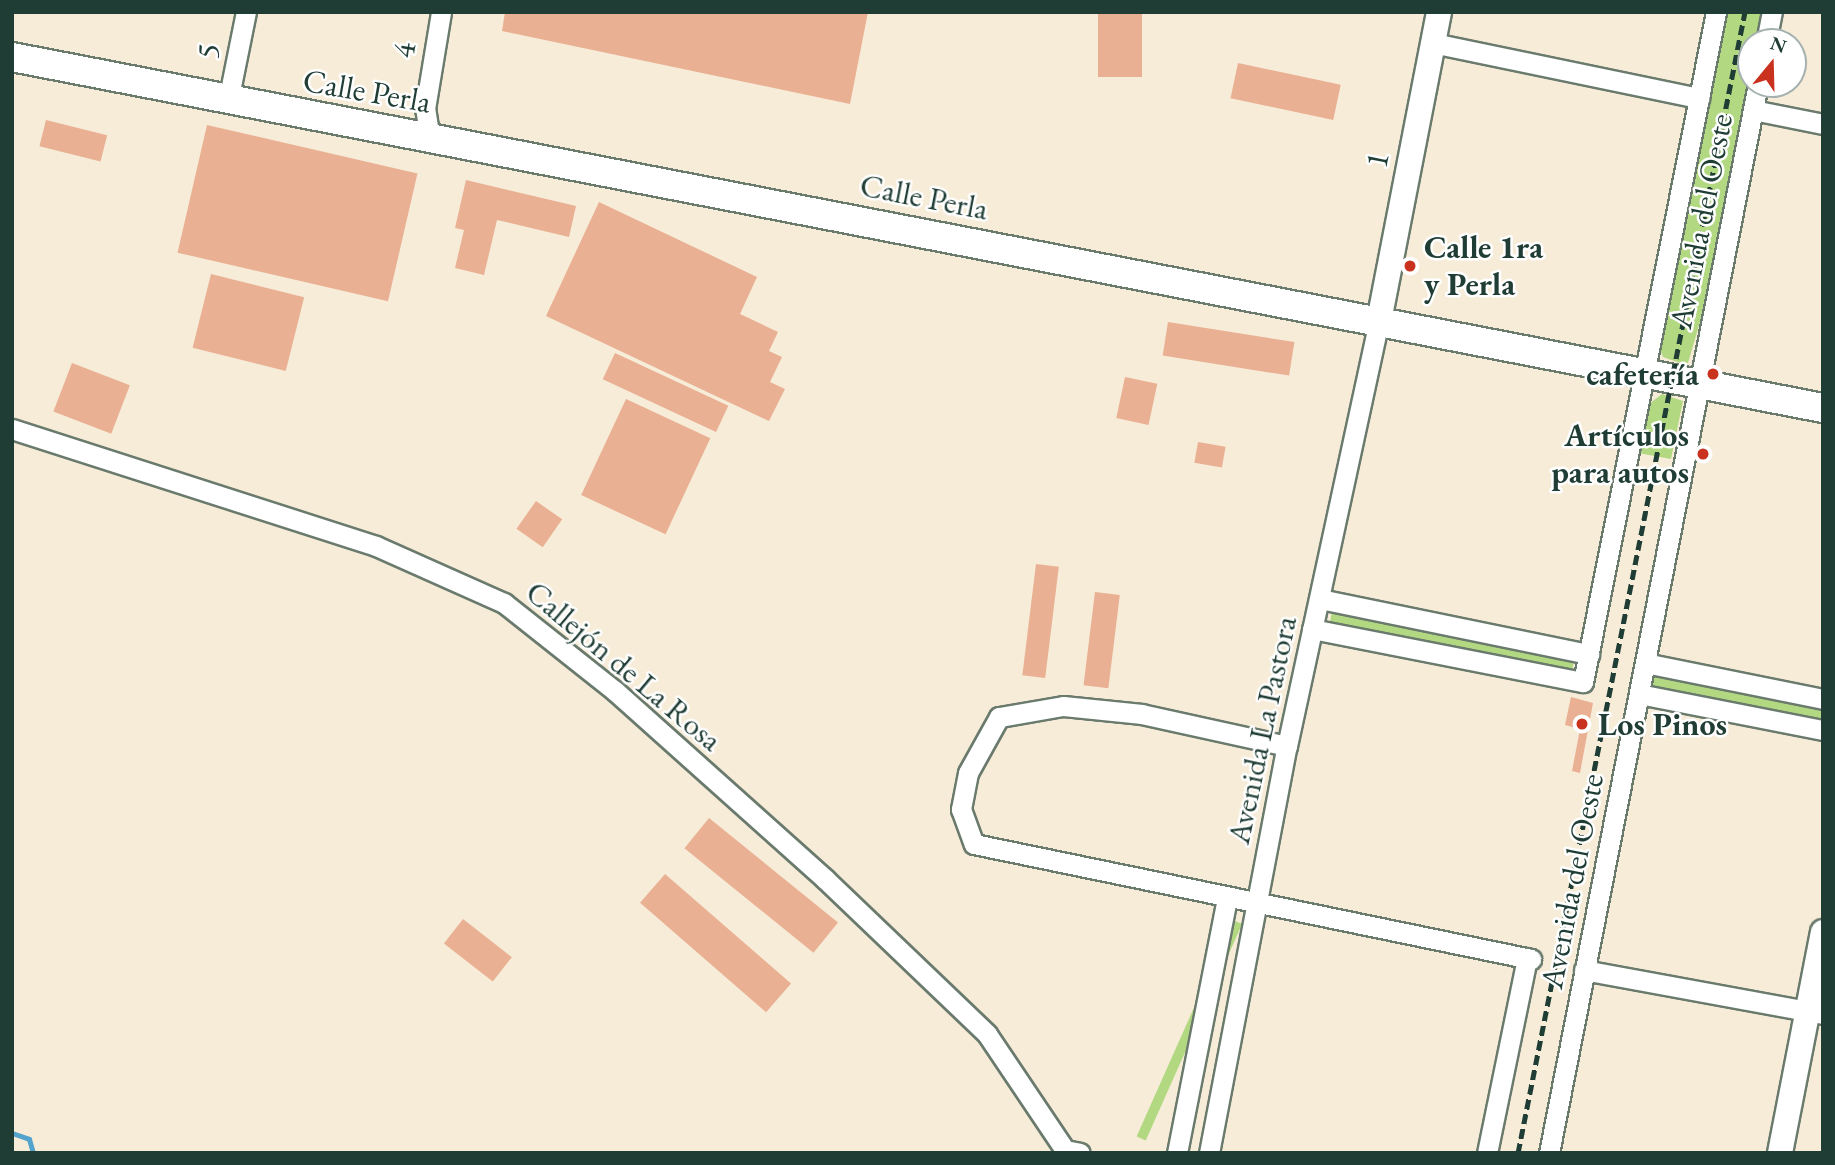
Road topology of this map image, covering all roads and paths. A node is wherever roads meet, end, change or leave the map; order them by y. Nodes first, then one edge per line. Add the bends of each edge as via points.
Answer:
1 (246, 12) edge
2 (441, 12) edge
3 (1439, 12) edge
4 (1716, 12) edge
5 (1433, 43) junction
6 (12, 57) edge
7 (1699, 98) junction
8 (1755, 98) edge
9 (229, 101) junction
10 (1753, 110) junction
11 (1823, 124) edge
12 (430, 139) junction
13 (1379, 321) junction
14 (1644, 372) junction
15 (1700, 383) junction
16 (1823, 408) edge
17 (12, 429) edge
18 (1320, 598) junction
19 (1312, 629) junction
20 (1589, 654) junction
21 (1645, 663) junction
22 (1639, 694) junction
23 (1823, 699) edge
24 (1823, 730) edge
25 (1287, 746) junction
26 (1227, 898) junction
27 (1257, 904) junction
28 (1823, 932) edge
29 (1584, 970) junction
30 (1815, 1013) edge
31 (1073, 1151) edge
32 (1177, 1153) edge
33 (1209, 1153) edge
34 (1487, 1153) edge
35 (1549, 1153) edge
36 (1780, 1153) edge

1 - 9 street, 5
2 - 12 street, 4 via 425,109
3 - 5 street, 1
4 - 7 street, Avenida del Oeste
5 - 7 street
5 - 13 street, 1
6 - 9 main road, Calle Perla
7 - 14 street, Avenida del Oeste
8 - 10 street, Avenida del Oeste
9 - 12 main road, Calle Perla
10 - 11 street
10 - 15 street, Avenida del Oeste
12 - 13 main road, Calle Perla
13 - 14 main road, Calle Perla
13 - 18 street, Avenida La Pastora
14 - 15 main road, Calle Perla
14 - 20 street, Avenida del Oeste
15 - 16 main road, Calle Perla
15 - 21 street, Avenida del Oeste
17 - 31 street, Callejón de La Rosa via 376,546 504,603 625,699 825,879 987,1034
18 - 19 street, Avenida La Pastora
18 - 20 street
19 - 20 street, Avenida del Oeste via 1583,682
19 - 25 street, Avenida La Pastora
21 - 22 street, Avenida del Oeste
21 - 23 street
22 - 24 street
22 - 29 street, Avenida del Oeste
25 - 26 street via 1142,714 1063,706 999,717 968,773 961,809 974,844
25 - 27 street, Avenida La Pastora
26 - 27 street
26 - 32 street
27 - 33 street, Avenida La Pastora
27 - 34 street, Avenida del Oeste via 1529,958
28 - 30 street
29 - 30 street
29 - 35 street, Avenida del Oeste
30 - 36 street

